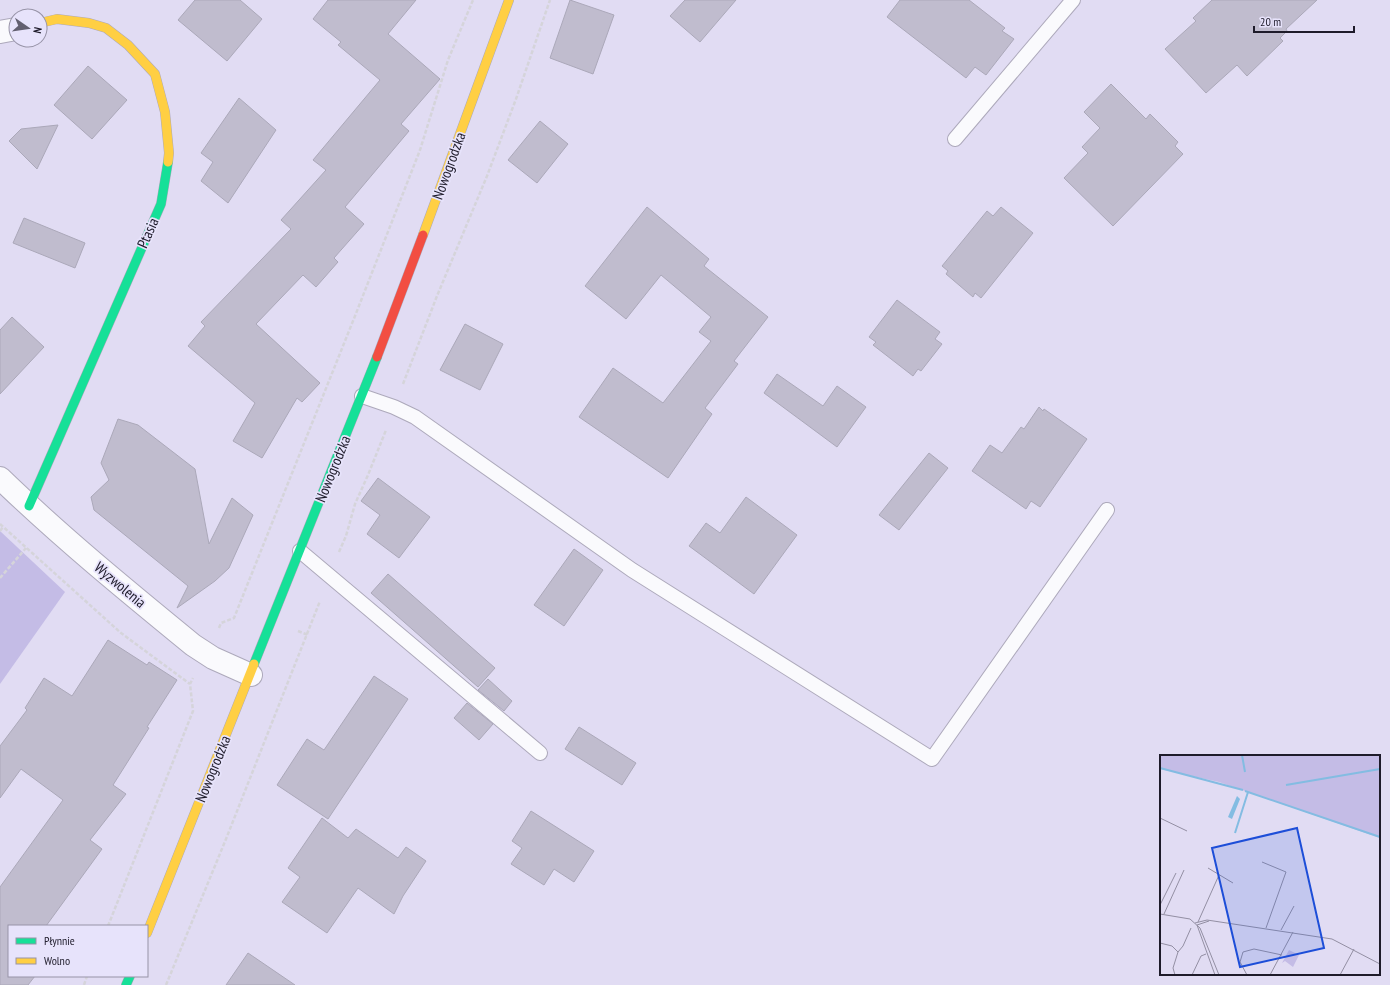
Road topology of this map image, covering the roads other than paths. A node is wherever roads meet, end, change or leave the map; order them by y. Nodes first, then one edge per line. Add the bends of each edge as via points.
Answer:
1 (509, 0) edge
2 (1071, 1) edge
3 (48, 21) edge
4 (955, 139) dead end
5 (362, 396) junction
6 (0, 478) edge
7 (29, 506) junction
8 (1107, 510) dead end
9 (300, 551) junction
10 (251, 674) junction
11 (540, 754) dead end
12 (148, 931) edge

1 - 5 street, Nowogrodzka via 390,328
2 - 4 lane
3 - 7 street, Ptasia via 56,19 106,28 128,46 154,74 165,112 169,153 161,204
5 - 8 lane via 415,417 632,570 932,759
5 - 9 street, Nowogrodzka
6 - 7 street, Wyzwolenia
7 - 10 street, Wyzwolenia via 193,645 206,654
9 - 10 street, Nowogrodzka
9 - 11 lane
10 - 12 street, Nowogrodzka

